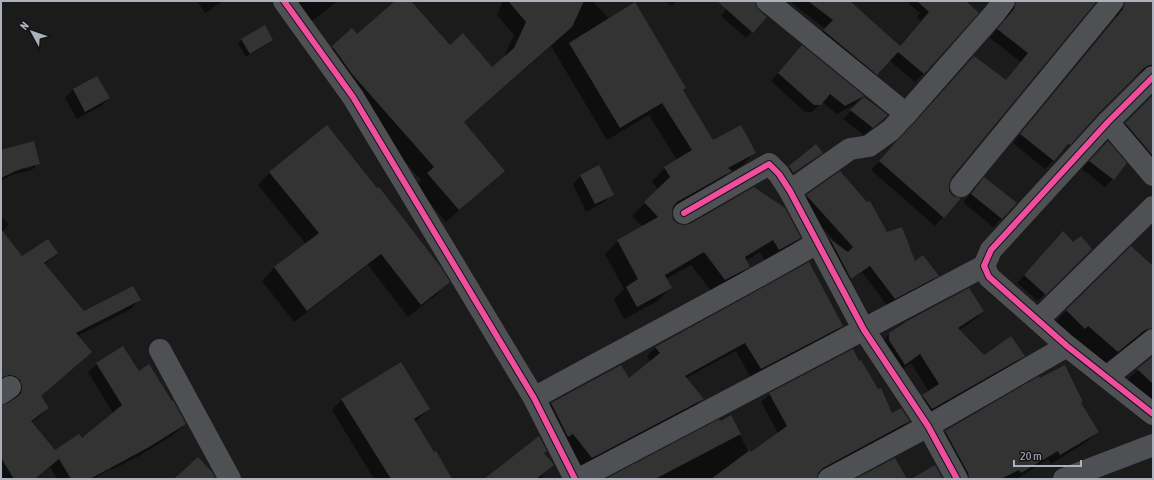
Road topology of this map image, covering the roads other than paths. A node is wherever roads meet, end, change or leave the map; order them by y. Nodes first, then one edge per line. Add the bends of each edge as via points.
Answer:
1 (284, 1) edge
2 (767, 1) edge
3 (1004, 1) edge
4 (1113, 1) edge
5 (1153, 77) edge
6 (906, 114) junction
7 (1108, 122) junction
8 (1153, 175) edge
9 (961, 186) dead end
10 (790, 191) junction
11 (1153, 207) edge
12 (684, 213) dead end
13 (818, 243) junction
14 (984, 266) junction
15 (1038, 320) junction
16 (864, 330) junction
17 (1153, 340) edge
18 (1067, 346) junction
19 (160, 350) dead end
20 (1107, 377) junction
21 (534, 398) junction
22 (1153, 414) edge
23 (928, 426) junction
24 (1153, 445) edge
25 (230, 479) edge
26 (575, 479) edge
27 (579, 479) edge
28 (828, 479) edge
29 (957, 479) edge
30 (1064, 479) edge

1 - 21 street via 353,97
2 - 6 street
3 - 6 street
4 - 9 street
5 - 7 street
6 - 10 street via 891,130 868,146 850,149
7 - 8 street
7 - 14 street via 991,250
10 - 12 street via 780,174 769,164
10 - 13 street
11 - 15 street
13 - 16 street
13 - 21 street
14 - 15 street via 989,277
14 - 16 street
15 - 18 street
16 - 23 street
16 - 27 street
17 - 20 street
18 - 20 street
18 - 23 street
19 - 25 street
20 - 22 street
21 - 26 street
23 - 28 street
23 - 29 street
24 - 30 street

